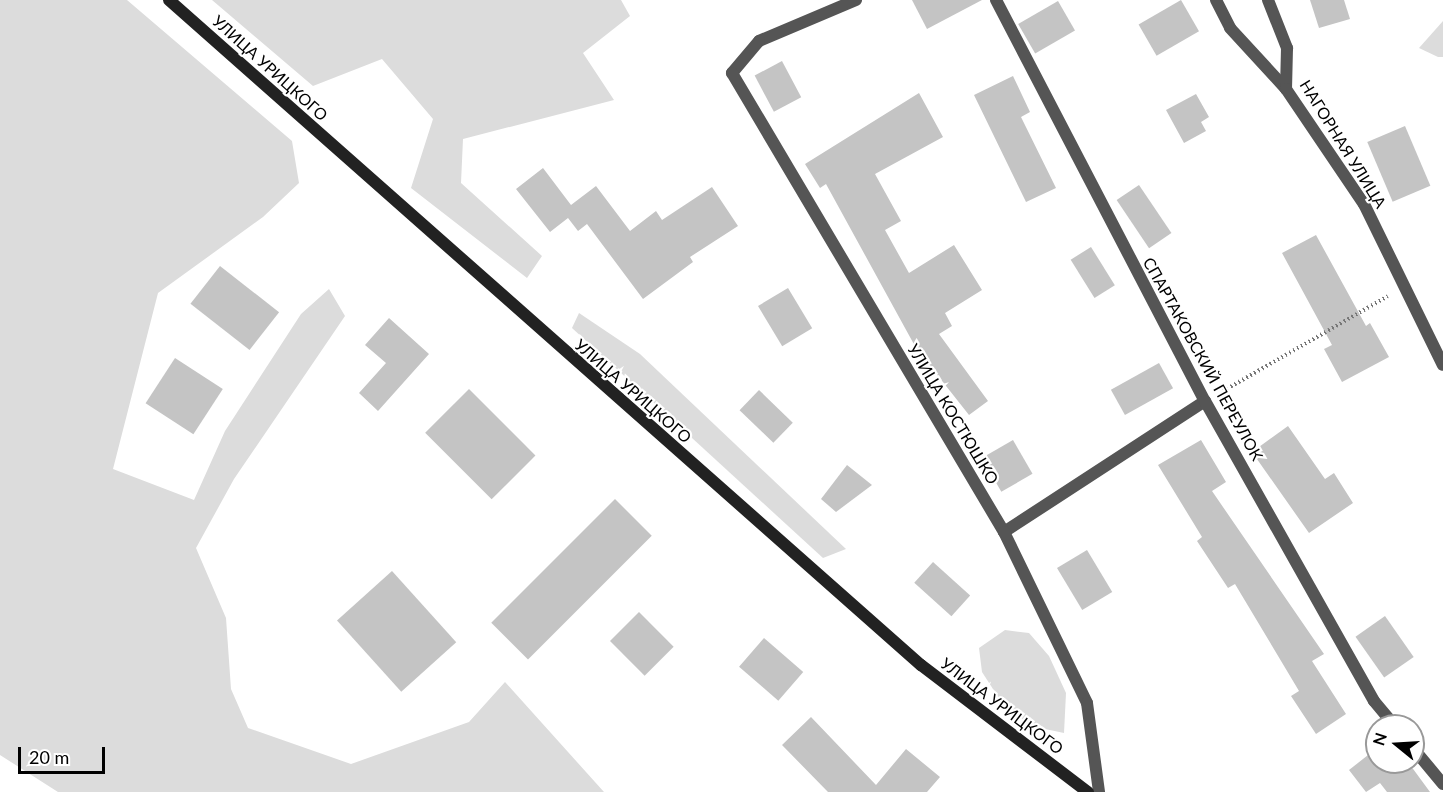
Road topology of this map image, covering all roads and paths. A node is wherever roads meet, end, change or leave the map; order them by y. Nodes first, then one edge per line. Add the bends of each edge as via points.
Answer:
1 (169, 0) edge
2 (856, 0) edge
3 (996, 0) edge
4 (1216, 0) edge
5 (1268, 0) edge
6 (1286, 89) junction
7 (1404, 286) junction
8 (1443, 365) edge
9 (1205, 401) junction
10 (1004, 532) junction
11 (1385, 714) edge
12 (1425, 762) edge
13 (1443, 784) edge
14 (1088, 792) edge
15 (1099, 792) edge

1 - 14 main road, УЛИЦА УРИЦКОГО via 921,665
2 - 10 street, УЛИЦА КОСТЮШКО via 759,41 732,73
3 - 9 street, СПАРТАКОВСКИЙ ПЕРЕУЛОК
4 - 6 street via 1230,28
5 - 6 street, НАГОРНАЯ УЛИЦА via 1287,48
6 - 7 street, НАГОРНАЯ УЛИЦА via 1364,204
7 - 8 street, НАГОРНАЯ УЛИЦА
7 - 9 path
9 - 10 street
9 - 11 street, СПАРТАКОВСКИЙ ПЕРЕУЛОК
10 - 15 street, УЛИЦА КОСТЮШКО via 1087,703
12 - 13 street

